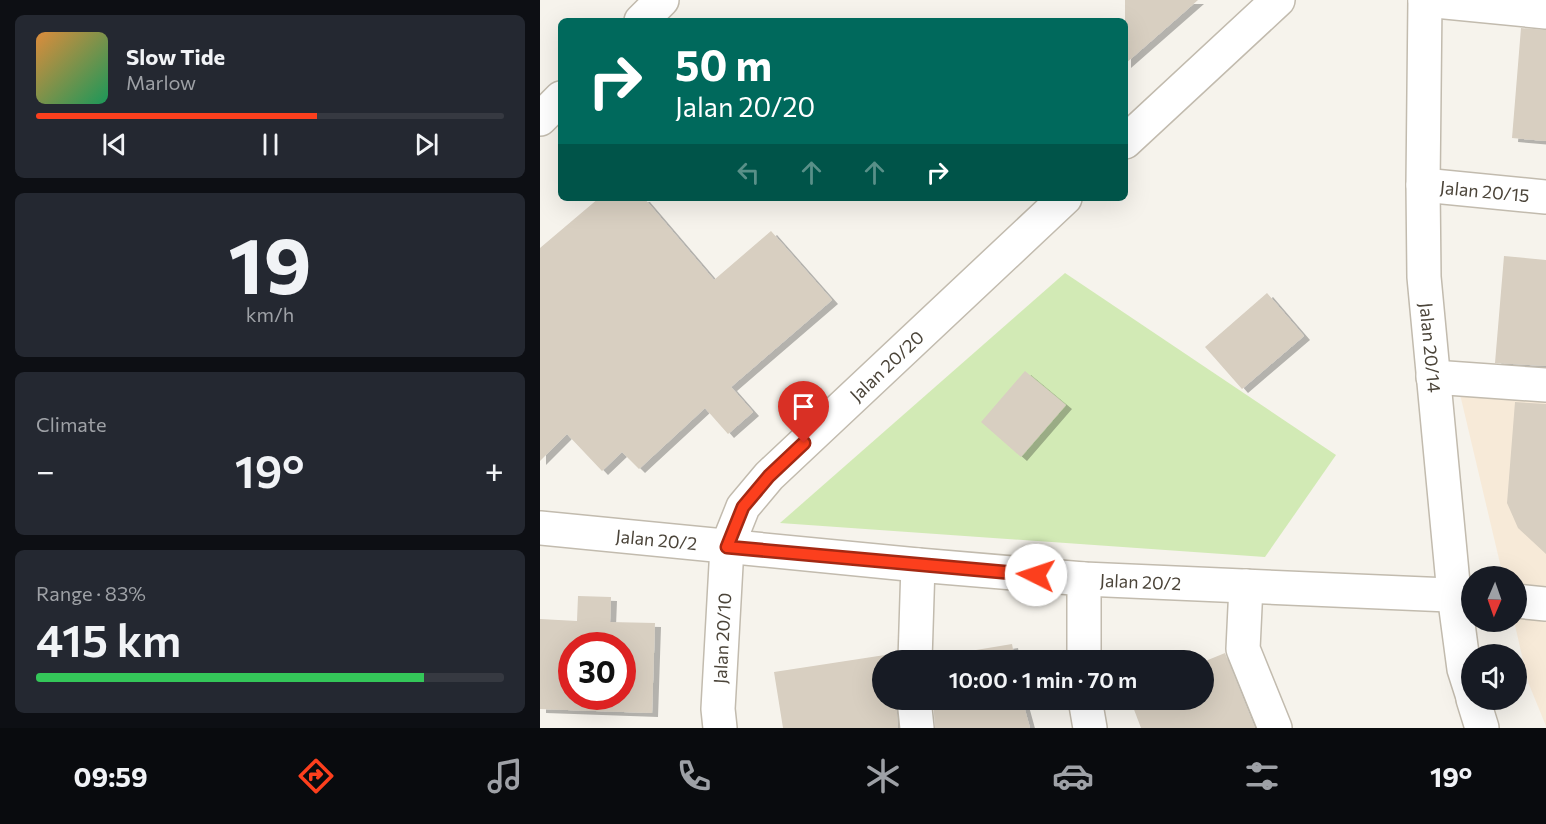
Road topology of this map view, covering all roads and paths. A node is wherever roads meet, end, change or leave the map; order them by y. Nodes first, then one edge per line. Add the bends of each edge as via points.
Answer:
1 (662, 0) edge
2 (1278, 0) edge
3 (1425, 0) edge
4 (1546, 12) edge
5 (643, 18) edge
6 (558, 101) edge
7 (540, 118) edge
8 (1128, 139) edge
9 (1423, 185) junction
10 (1546, 197) edge
11 (1062, 201) edge
12 (1433, 377) junction
13 (1546, 385) edge
14 (540, 528) edge
15 (727, 547) junction
16 (918, 565) junction
17 (1084, 579) junction
18 (1461, 580) edge
19 (1245, 586) junction
20 (1461, 595) edge
21 (1527, 602) edge
22 (1546, 604) edge
23 (915, 650) edge
24 (1084, 650) edge
25 (915, 710) edge
26 (1088, 710) edge
27 (1476, 710) edge
28 (720, 728) edge
29 (917, 728) edge
30 (1090, 728) edge
31 (1275, 728) edge
32 (1482, 728) edge

1 - 5 street
2 - 8 street
3 - 4 street
3 - 9 street, Jalan 20/14
6 - 7 street
9 - 10 street, Jalan 20/15
9 - 12 street, Jalan 20/14 via 1424,277
11 - 15 street, Jalan 20/20 via 769,476 743,507
12 - 13 street
12 - 18 street, Jalan 20/14
14 - 15 street, Jalan 20/2
15 - 16 street, Jalan 20/2
15 - 28 street, Jalan 20/10
16 - 17 street, Jalan 20/2
16 - 23 street
17 - 19 street, Jalan 20/2
17 - 24 street
19 - 20 street, Jalan 20/2
19 - 31 street via 1243,649
21 - 22 street
25 - 29 street
26 - 30 street
27 - 32 street

